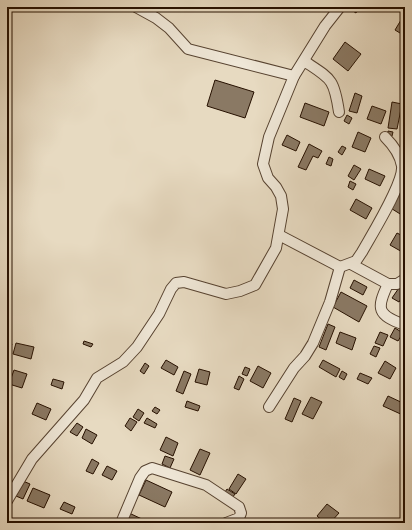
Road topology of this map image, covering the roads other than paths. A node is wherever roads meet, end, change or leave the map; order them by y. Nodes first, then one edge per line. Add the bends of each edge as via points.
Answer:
1 (136, 7) edge
2 (340, 7) edge
3 (304, 61) junction
4 (294, 76) junction
5 (339, 112) dead end
6 (385, 137) dead end
7 (403, 167) edge
8 (279, 235) junction
9 (351, 264) junction
10 (340, 267) junction
11 (405, 279) edge
12 (388, 284) junction
13 (405, 325) edge
14 (269, 407) dead end
15 (7, 501) edge
16 (121, 523) edge
17 (226, 523) edge

1 - 4 street via 169,28 188,49
2 - 3 street
3 - 4 street
3 - 5 street via 329,77 336,93
4 - 8 street via 269,137 263,164 266,174 281,196 283,209
6 - 7 street via 399,155
7 - 9 street via 399,182 362,252
8 - 10 street
8 - 15 street via 276,248 255,285 240,292 226,294 184,282 176,283 137,347 123,362 97,378 84,400 32,459
9 - 10 street
9 - 12 street
10 - 14 street via 330,302 313,343
11 - 12 street via 398,284
12 - 13 street via 379,302 380,307 385,315
16 - 17 street via 140,478 145,471 152,468 206,486 239,507 239,518

